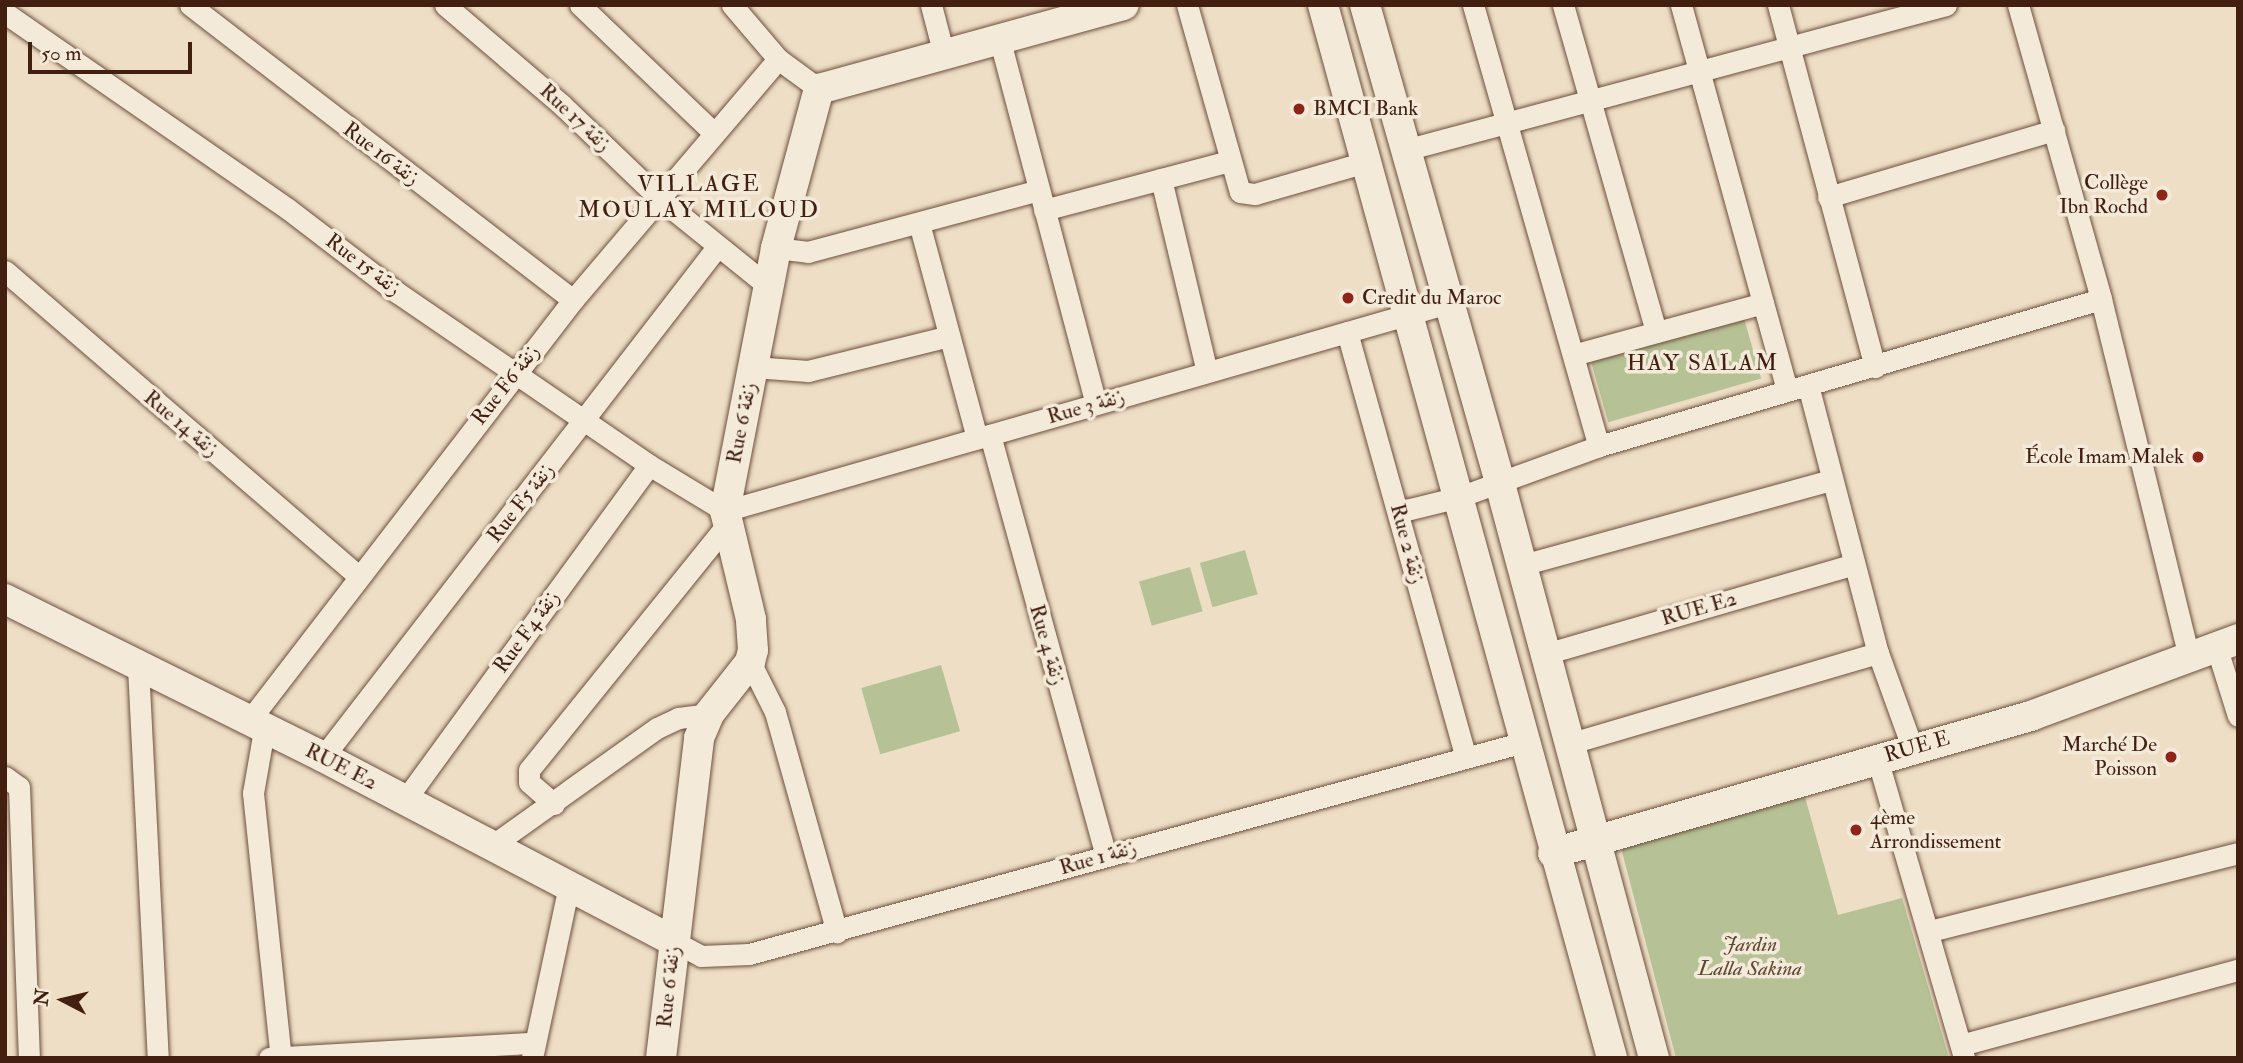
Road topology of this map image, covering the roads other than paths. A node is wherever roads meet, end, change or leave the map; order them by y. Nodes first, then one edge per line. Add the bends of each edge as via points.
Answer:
1 (190, 5) edge
2 (445, 5) edge
3 (580, 5) edge
4 (732, 5) edge
5 (931, 5) edge
6 (1124, 5) edge
7 (1187, 5) edge
8 (1323, 5) edge
9 (1365, 5) edge
10 (1473, 5) edge
11 (1563, 5) edge
12 (1681, 5) edge
13 (1778, 5) edge
14 (1946, 5) edge
15 (2018, 5) edge
16 (1079, 12) edge
17 (5, 13) edge
18 (1000, 41) junction
19 (1789, 47) junction
20 (944, 55) junction
21 (778, 59) junction
22 (1699, 71) junction
23 (819, 89) junction
24 (1589, 100) junction
25 (1507, 122) junction
26 (2054, 130) junction
27 (714, 133) junction
28 (1405, 150) junction
29 (1230, 161) junction
30 (1366, 162) junction
31 (1161, 179) junction
32 (1828, 197) junction
33 (659, 198) junction
34 (1042, 200) junction
35 (919, 223) junction
36 (717, 247) junction
37 (776, 248) junction
38 (5, 271) edge
39 (768, 286) junction
40 (2101, 299) junction
41 (573, 300) junction
42 (1448, 303) junction
43 (1763, 303) junction
44 (1407, 315) junction
45 (1347, 332) junction
46 (1657, 332) junction
47 (949, 336) junction
48 (1573, 355) junction
49 (753, 367) junction
50 (1875, 368) junction
51 (1207, 372) junction
52 (515, 373) junction
53 (1808, 385) junction
54 (1787, 391) junction
55 (1096, 404) junction
56 (584, 420) junction
57 (984, 436) junction
58 (1599, 446) junction
59 (649, 465) junction
60 (1499, 480) junction
61 (1831, 480) junction
62 (1459, 497) junction
63 (1398, 512) junction
64 (726, 517) junction
65 (1854, 564) junction
66 (1522, 565) junction
67 (358, 576) junction
68 (5, 599) edge
69 (2223, 646) edge
70 (1878, 653) junction
71 (1545, 654) junction
72 (750, 662) junction
73 (138, 667) junction
74 (709, 714) junction
75 (2238, 716) edge
76 (256, 726) junction
77 (1524, 742) junction
78 (1568, 744) junction
79 (1912, 747) junction
80 (1465, 756) junction
81 (323, 757) junction
82 (1877, 758) junction
83 (5, 777) edge
84 (405, 800) junction
85 (554, 803) junction
86 (1596, 843) junction
87 (490, 847) junction
88 (1553, 853) junction
89 (2238, 853) edge
90 (1106, 855) junction
91 (569, 886) junction
92 (1930, 931) junction
93 (837, 932) junction
94 (673, 941) junction
95 (2238, 970) edge
96 (532, 1050) edge
97 (1963, 1051) edge
98 (277, 1057) edge
99 (29, 1058) edge
100 (158, 1058) edge
101 (661, 1058) edge
102 (1612, 1058) edge
103 (1654, 1058) edge

1 - 41 street, Rue 16 زنقة
2 - 33 street, Rue 17 زنقة via 562,105
3 - 27 street
4 - 21 street
5 - 20 street
6 - 16 street
7 - 29 street
8 - 30 street
9 - 28 street
10 - 25 street
11 - 24 street
12 - 22 street
13 - 19 street
14 - 19 street
15 - 26 street
16 - 18 street
17 - 52 street, Rue 15 زنقة
18 - 20 street
18 - 34 street
19 - 22 street
19 - 32 street
20 - 23 street
21 - 23 street
21 - 27 street, Rue F6 زنقة
22 - 24 street
22 - 43 street
23 - 37 street, Rue 6 زنقة
24 - 25 street
24 - 46 street
25 - 28 street
25 - 48 street
26 - 32 street
26 - 40 street
27 - 33 street, Rue F6 زنقة
28 - 42 street
29 - 30 street via 1240,192 1249,195
29 - 31 street
30 - 44 street
31 - 34 street
31 - 51 street
32 - 50 street
33 - 36 street, Rue 17 زنقة
33 - 41 street, Rue F6 زنقة
34 - 35 street
34 - 55 street
35 - 37 street via 808,252
35 - 47 street, Rue 4 زنقة
36 - 39 street, Rue 17 زنقة
36 - 56 street, Rue F5 زنقة
37 - 39 street, Rue 6 زنقة
38 - 67 street, Rue 14 زنقة
39 - 49 street, Rue 6 زنقة
40 - 50 street
40 - 69 street
41 - 52 street, Rue F6 زنقة
42 - 44 street, Rue 3 زنقة
42 - 60 street
43 - 46 street
43 - 54 street
44 - 45 street, Rue 3 زنقة
44 - 62 street
45 - 51 street, Rue 3 زنقة
45 - 63 street, Rue 2 زنقة
46 - 48 street
47 - 49 street via 808,371
47 - 57 street, Rue 4 زنقة
48 - 58 street
49 - 64 street, Rue 6 زنقة
50 - 53 street
51 - 55 street, Rue 3 زنقة
52 - 56 street, Rue 15 زنقة
52 - 67 street, Rue F6 زنقة
53 - 54 street
53 - 61 street
54 - 58 street
55 - 57 street, Rue 3 زنقة
56 - 59 street, Rue 15 زنقة
56 - 81 street, Rue F5 زنقة
57 - 64 street, Rue 3 زنقة
57 - 90 street, Rue 4 زنقة
58 - 60 street
59 - 64 street, Rue 15 زنقة
59 - 84 street, Rue F4 زنقة
60 - 62 street
60 - 66 street
61 - 65 street
61 - 66 street
62 - 63 street
62 - 77 street
63 - 80 street, Rue 2 زنقة
64 - 72 street, Rue 6 زنقة via 751,619
64 - 85 street via 529,770 529,782
65 - 70 street
65 - 71 street, RUE E2
66 - 71 street
67 - 76 street, Rue F6 زنقة
68 - 73 street, RUE E2
69 - 75 street
69 - 79 street, RUE E via 2033,715
70 - 78 street
70 - 79 street
71 - 78 street
72 - 74 street, Rue 6 زنقة
72 - 93 street via 775,712
73 - 76 street, RUE E2
73 - 100 street
74 - 85 street via 678,718 657,728
74 - 94 street, Rue 6 زنقة via 699,738
76 - 81 street, RUE E2
76 - 98 street via 253,793
77 - 80 street, Rue 1 زنقة
77 - 88 street
78 - 86 street
79 - 82 street, RUE E
80 - 90 street, Rue 1 زنقة
81 - 84 street, RUE E2
82 - 86 street, RUE E
82 - 92 street
83 - 99 street via 19,787
84 - 87 street, RUE E2
85 - 87 street
86 - 88 street, RUE E
86 - 103 street
87 - 91 street, RUE E2
88 - 102 street
89 - 92 street
90 - 93 street, Rue 1 زنقة
91 - 94 street, RUE E2
91 - 96 street
92 - 97 street
93 - 94 street, Rue 1 زنقة via 722,958 701,956
94 - 101 street, Rue 6 زنقة
95 - 97 street
96 - 98 street

